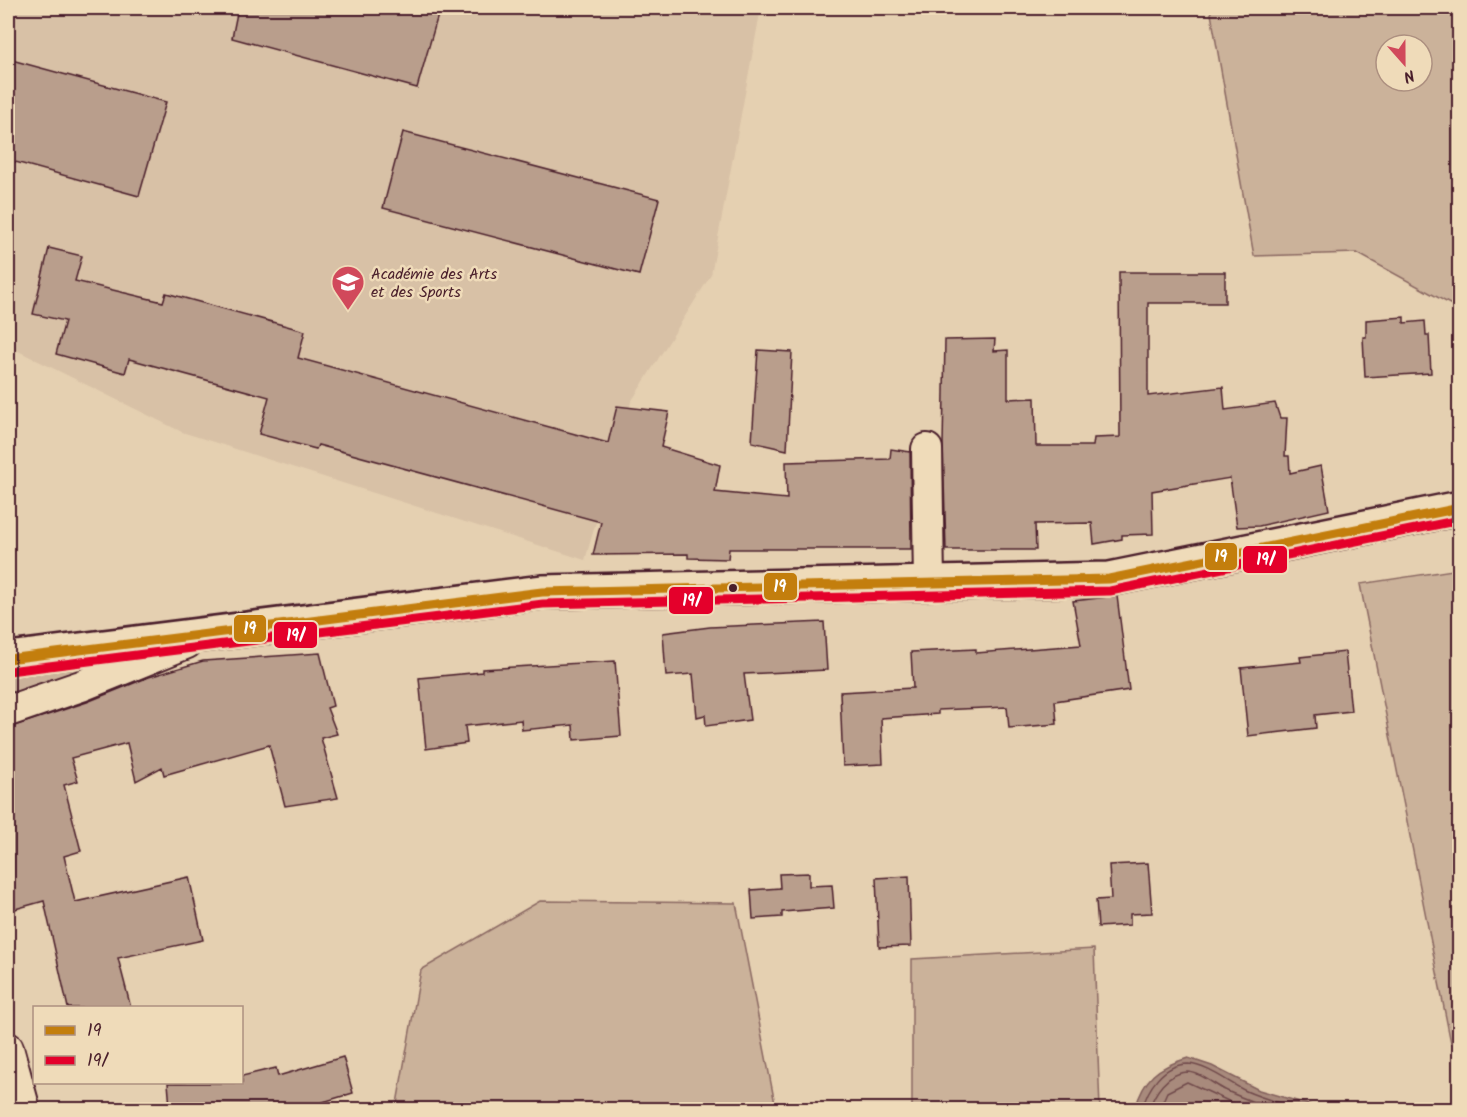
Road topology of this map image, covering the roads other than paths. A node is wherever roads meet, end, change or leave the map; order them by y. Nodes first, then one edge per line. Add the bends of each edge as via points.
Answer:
1 (927, 450) dead end
2 (1460, 508) edge
3 (929, 583) junction
4 (204, 636) junction
5 (8, 658) edge
6 (8, 711) edge
7 (8, 1048) edge
8 (25, 1110) edge

1 - 3 street
2 - 3 street via 1109,579
3 - 4 street via 542,592
4 - 5 street
4 - 6 street
7 - 8 street

